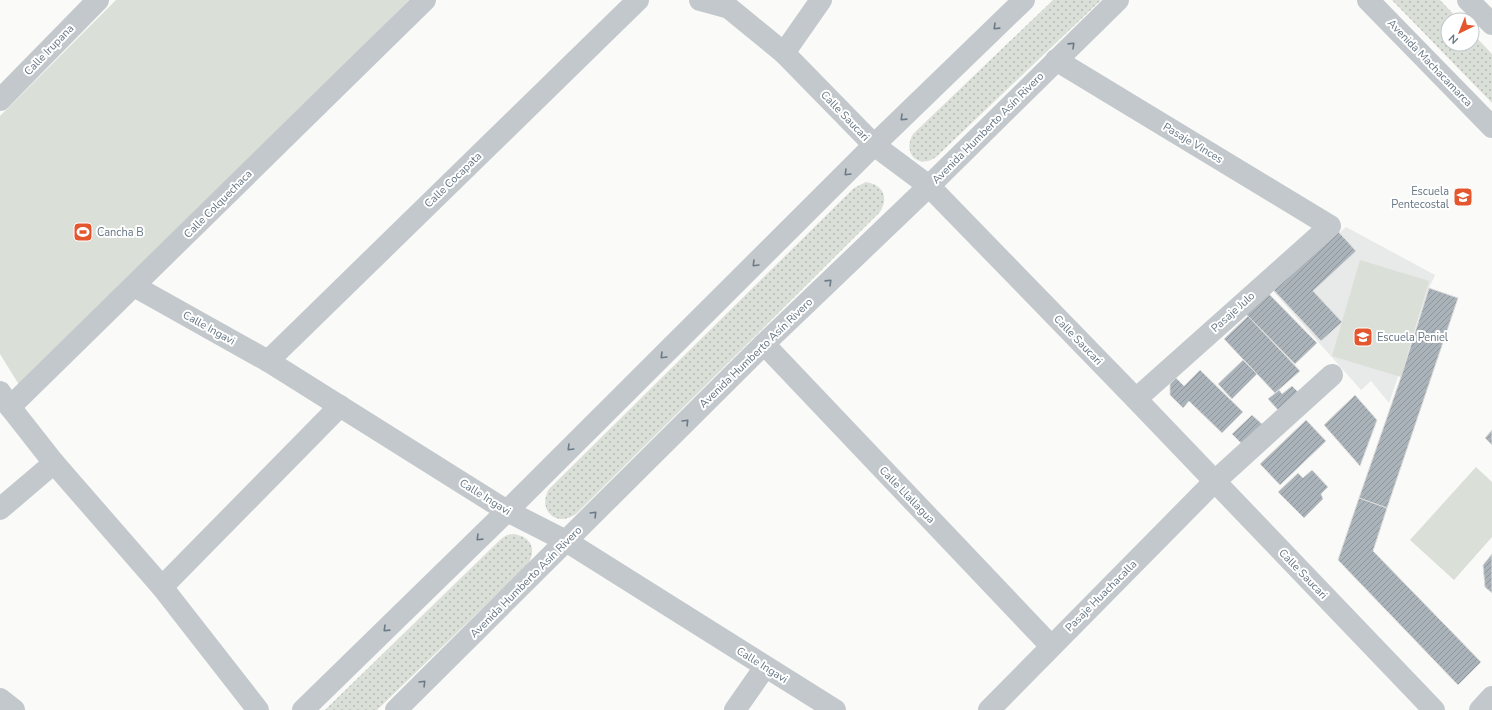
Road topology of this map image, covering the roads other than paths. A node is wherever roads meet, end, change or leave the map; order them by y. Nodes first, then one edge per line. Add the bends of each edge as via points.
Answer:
1 (98, 0) edge
2 (425, 0) edge
3 (638, 0) edge
4 (700, 0) edge
5 (821, 0) edge
6 (1024, 0) edge
7 (1118, 0) edge
8 (1368, 0) edge
9 (1468, 0) edge
10 (1492, 24) edge
11 (784, 53) junction
12 (1056, 60) junction
13 (0, 100) edge
14 (1492, 126) edge
15 (874, 145) junction
16 (929, 186) junction
17 (1330, 226) joint
18 (134, 286) junction
19 (764, 344) junction
20 (268, 361) junction
21 (1332, 375) dead end
22 (1136, 399) junction
23 (5, 400) edge
24 (340, 406) junction
25 (54, 463) junction
26 (1214, 482) junction
27 (0, 509) edge
28 (507, 511) junction
29 (566, 542) junction
30 (162, 587) junction
31 (1051, 646) junction
32 (765, 667) junction
33 (1492, 697) edge
34 (0, 699) edge
35 (14, 710) edge
36 (258, 710) edge
37 (304, 710) edge
38 (396, 710) edge
39 (735, 710) edge
40 (835, 710) edge
41 (989, 710) edge
42 (1434, 710) edge
43 (1480, 710) edge

1 - 13 street, Calle Irupana
2 - 18 street, Calle Colquechaca
3 - 20 street, Calle Cocapata
4 - 11 street, Calle Saucari via 730,8
5 - 11 street
6 -> 15 street
12 -> 7 street, Avenida Humberto Asín Rivero
8 - 14 street, Avenida Machacamarca
9 - 10 street
11 - 15 street, Calle Saucari
12 - 16 street, Avenida Humberto Asín Rivero
12 - 17 street, Pasaje Vinces
15 - 16 street, Calle Saucari
15 -> 28 street
19 -> 16 street, Avenida Humberto Asín Rivero
16 - 22 street, Calle Saucari
17 - 22 street, Pasaje Julo
18 - 20 street, Calle Ingavi
18 - 23 street, Calle Colquechaca
29 -> 19 street, Avenida Humberto Asín Rivero
19 - 31 street, Calle Llallagua
20 - 24 street, Calle Ingavi
21 - 26 street, Pasaje Huachacalla
22 - 26 street, Calle Saucari
23 - 25 street
24 - 28 street, Calle Ingavi
24 - 30 street
25 - 27 street
25 - 30 street
26 - 31 street, Pasaje Huachacalla
26 - 42 street, Calle Saucari
28 - 29 street, Calle Ingavi
28 -> 37 street
29 - 32 street, Calle Ingavi
38 -> 29 street, Avenida Humberto Asín Rivero
30 - 36 street
31 - 41 street, Pasaje Huachacalla
32 - 39 street
32 - 40 street, Calle Ingavi
33 - 43 street
34 - 35 street

